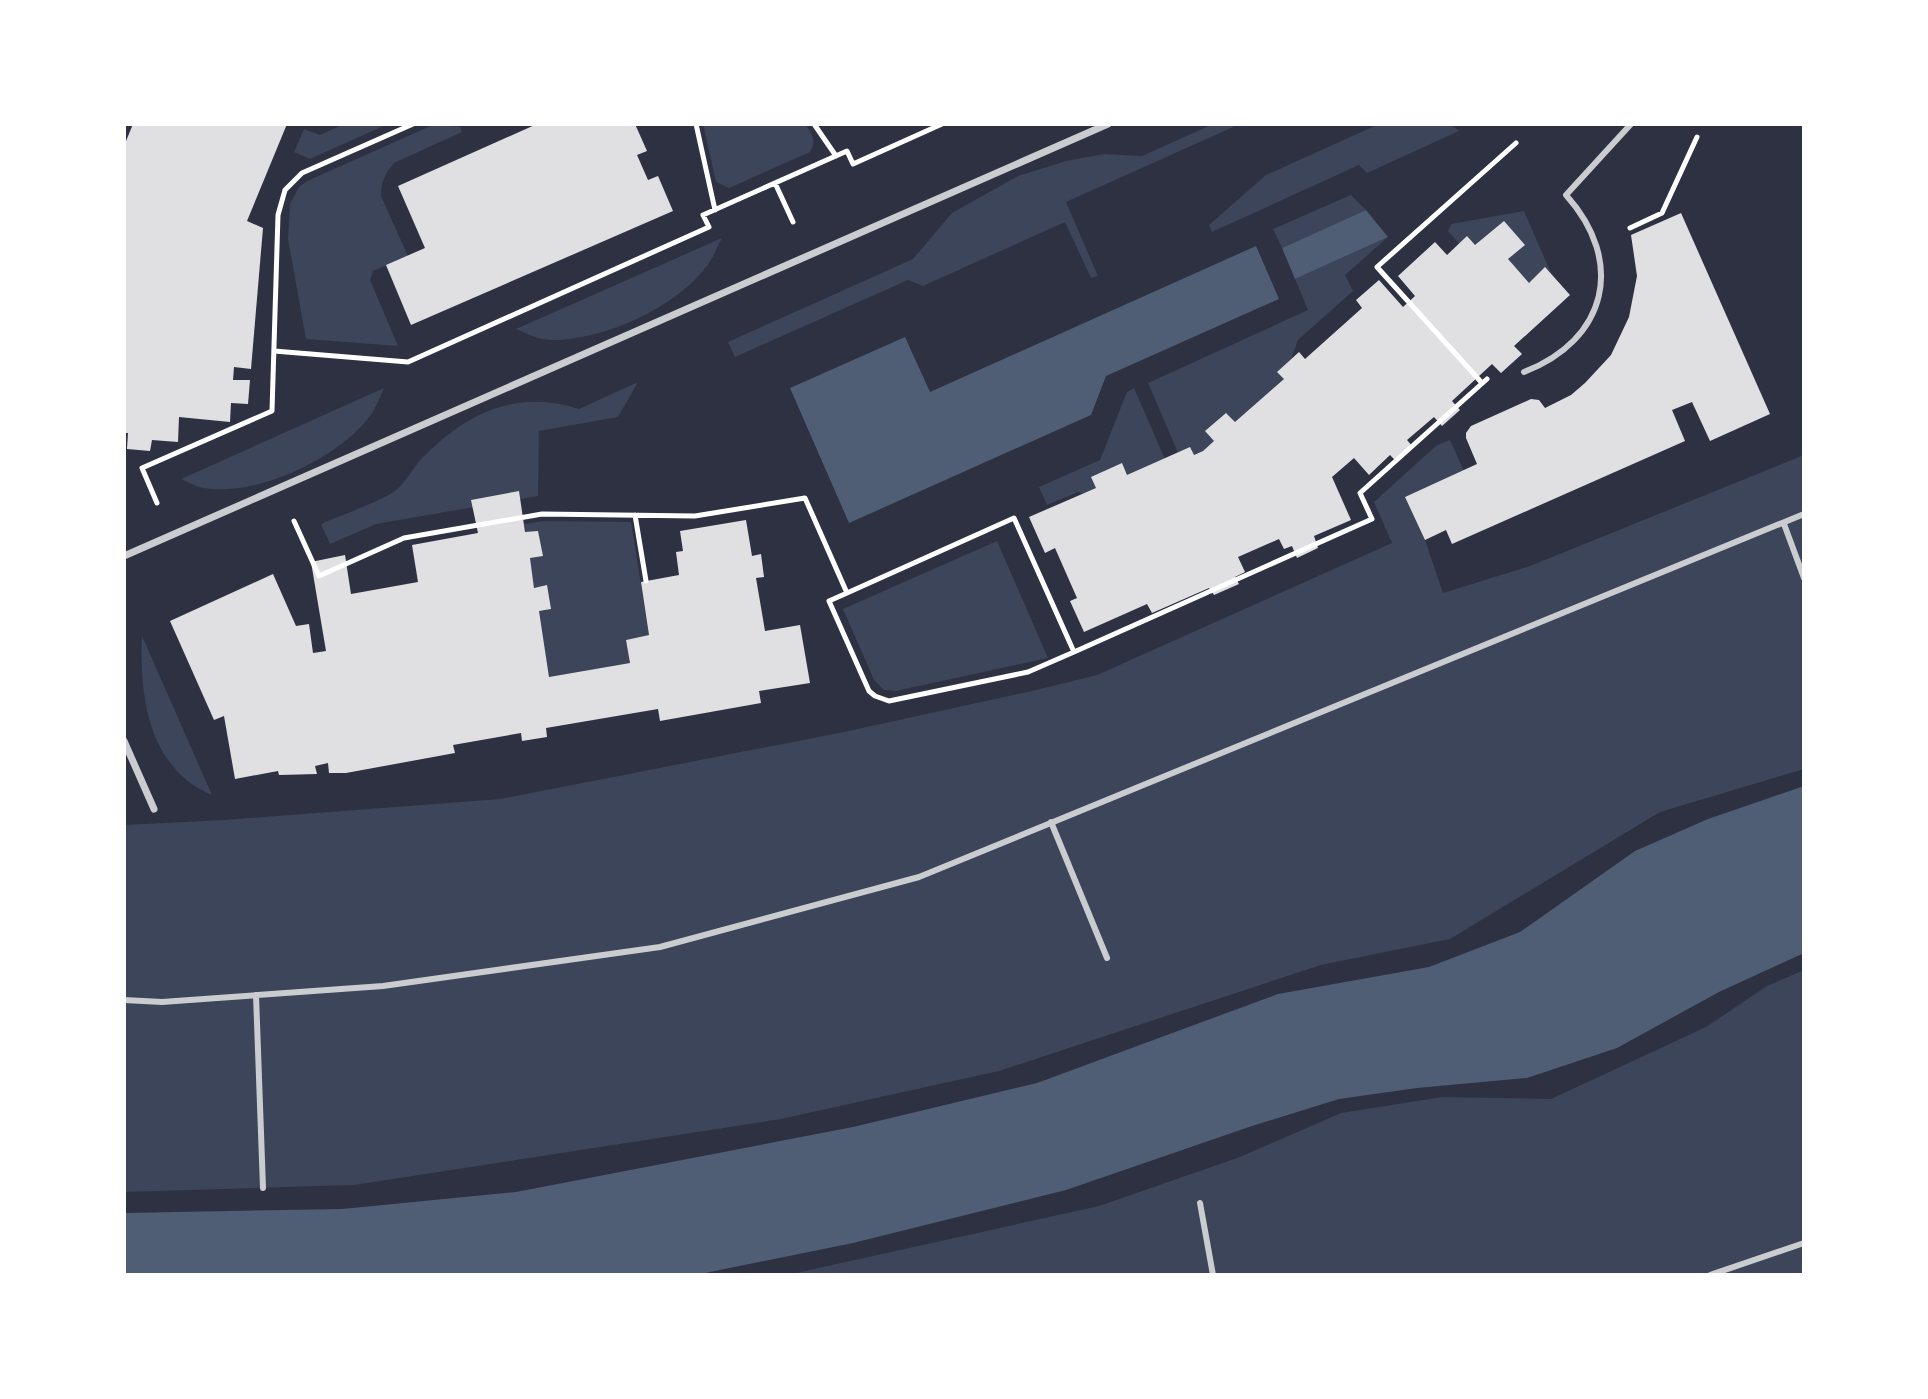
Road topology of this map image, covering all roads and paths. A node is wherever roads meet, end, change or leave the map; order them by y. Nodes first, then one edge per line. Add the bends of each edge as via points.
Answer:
1 (413, 124) edge
2 (696, 124) edge
3 (814, 124) edge
4 (942, 124) edge
5 (1108, 124) edge
6 (1631, 124) edge
7 (1697, 137) dead end
8 (1516, 143) dead end
9 (836, 156) junction
10 (715, 210) junction
11 (1601, 264) junction
12 (274, 351) junction
13 (1524, 372) dead end
14 (1493, 374) dead end
15 (1482, 383) junction
16 (279, 488) junction
17 (1804, 514) edge
18 (635, 515) junction
19 (1784, 524) junction
20 (171, 535) junction
21 (124, 556) edge
22 (1804, 578) edge
23 (646, 581) dead end
24 (847, 593) junction
25 (1074, 652) junction
26 (124, 741) edge
27 (154, 809) dead end
28 (1051, 822) junction
29 (1107, 958) dead end
30 (256, 995) junction
31 (124, 1000) edge
32 (263, 1188) dead end
33 (1200, 1203) dead end
34 (1804, 1243) edge
35 (1213, 1275) edge
36 (1710, 1275) edge

1 - 12 path via 302,173 285,190 278,215
2 - 10 path
3 - 9 path
4 - 9 path via 853,164 847,151
5 - 16 street
6 - 11 lane via 1566,195 1585,216
7 - 11 path via 1662,213 1624,231
8 - 15 path via 1377,267
9 - 10 path
10 - 12 path via 703,215 709,227 408,362
11 - 13 lane via 1599,296 1589,322 1550,362
12 - 20 path via 272,411 142,468
14 - 15 path
15 - 25 path via 1360,493 1372,519
16 - 18 path via 319,576 404,538 542,514
16 - 20 street
17 - 19 lane
18 - 23 path
18 - 24 path via 695,516 805,498
19 - 22 lane
19 - 28 lane
20 - 21 street
24 - 25 path via 1014,518
24 - 25 path via 829,601 865,684 882,699 1028,672
26 - 27 street
28 - 29 lane
28 - 30 lane via 919,877 660,947 383,986
30 - 31 lane
30 - 32 lane
33 - 35 lane
34 - 36 lane

